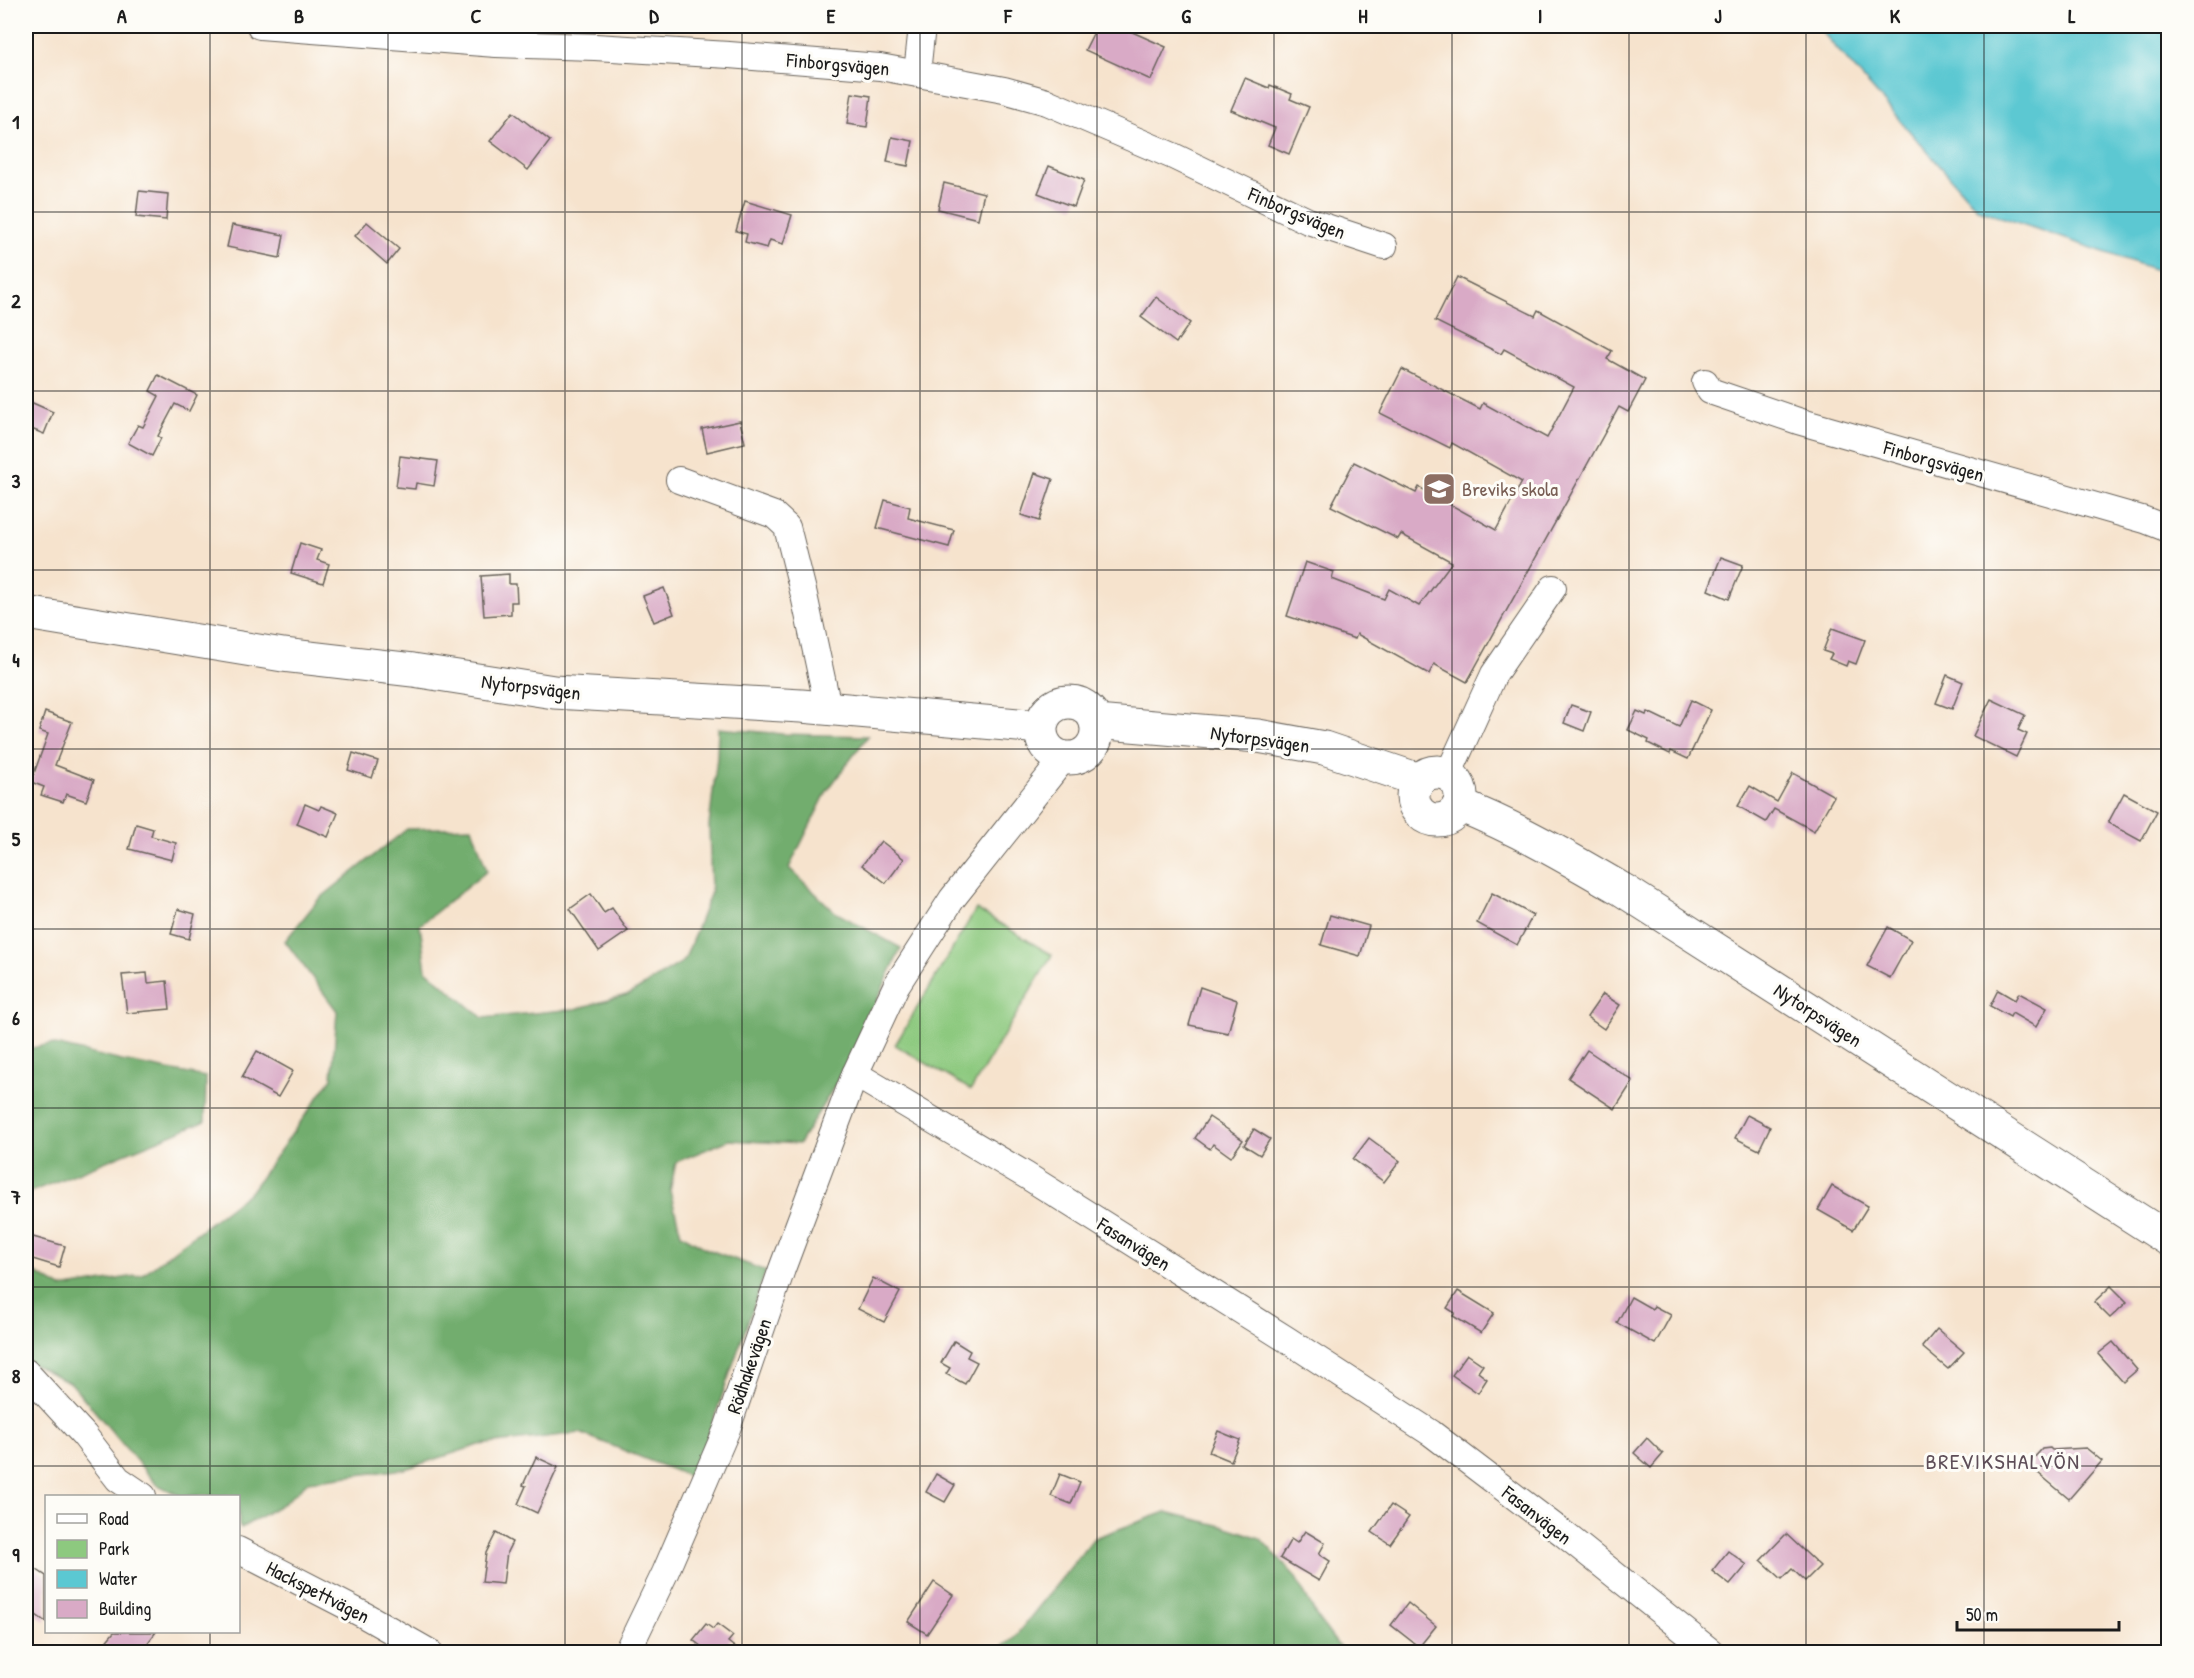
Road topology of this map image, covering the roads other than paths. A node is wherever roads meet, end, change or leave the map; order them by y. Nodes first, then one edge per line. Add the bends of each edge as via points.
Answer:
1 (260, 26) edge
2 (922, 26) edge
3 (917, 73) junction
4 (1384, 246) dead end
5 (1705, 382) dead end
6 (679, 480) dead end
7 (2169, 529) edge
8 (1553, 588) dead end
9 (26, 613) edge
10 (835, 709) junction
11 (1040, 727) junction
12 (1095, 733) junction
13 (1064, 758) junction
14 (1427, 784) junction
15 (1459, 805) junction
16 (855, 1074) junction
17 (2169, 1239) edge
18 (26, 1372) edge
19 (140, 1495) edge
20 (240, 1551) edge
21 (429, 1653) edge
22 (627, 1653) edge
23 (1711, 1653) edge

1 - 3 street, Finborgsvägen via 496,44 729,55
2 - 3 street
3 - 4 street, Finborgsvägen via 1047,102 1173,156 1308,221
5 - 7 street, Finborgsvägen via 1710,391 1798,422
6 - 10 street via 774,515 787,527 826,698
8 - 14 street via 1494,674
9 - 10 street, Nytorpsvägen via 283,656 413,670 554,692
10 - 11 street, Nytorpsvägen
11 - 12 street via 1046,712 1063,702 1082,703 1090,711
11 - 13 street via 1046,747
12 - 13 street via 1087,751
12 - 14 street, Nytorpsvägen via 1258,736 1324,748
13 - 16 street via 952,899 896,986
14 - 15 street via 1458,785
14 - 15 street via 1414,805 1419,812 1434,820 1443,819 1451,816
15 - 17 street, Nytorpsvägen via 1516,830 1623,890
16 - 22 street, Rödhakevägen via 727,1429
16 - 23 street, Fasanvägen via 1027,1176 1431,1433
18 - 19 street via 118,1479
20 - 21 street, Hackspettvägen

